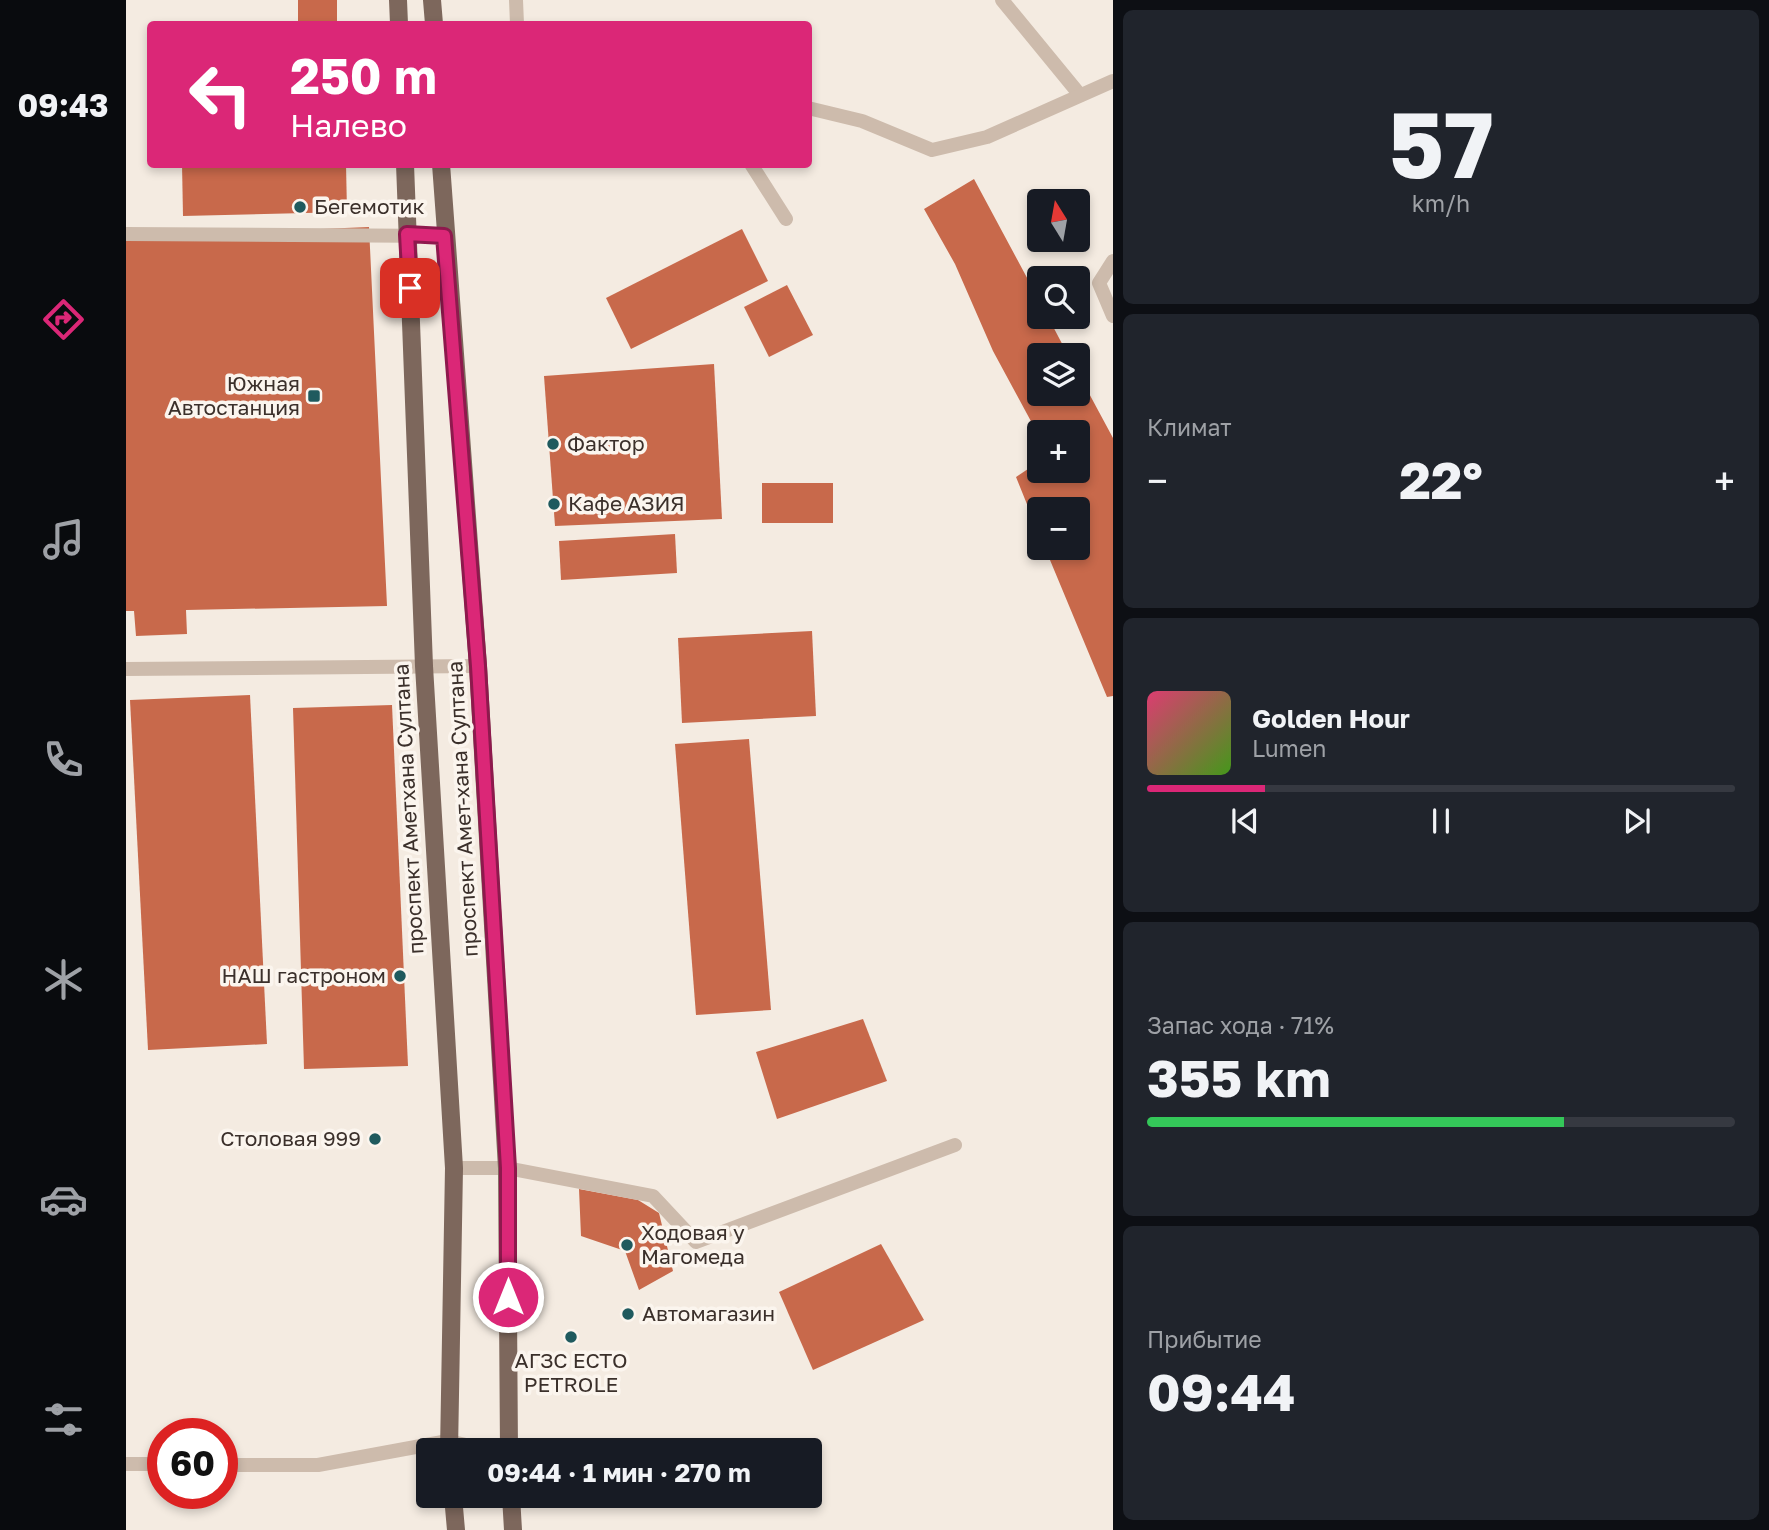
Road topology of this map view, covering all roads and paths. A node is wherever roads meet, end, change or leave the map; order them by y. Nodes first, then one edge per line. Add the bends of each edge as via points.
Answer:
1 (398, 0) edge
2 (432, 0) edge
3 (516, 0) edge
4 (1002, 0) edge
5 (399, 21) edge
6 (434, 21) edge
7 (517, 21) edge
8 (1113, 81) edge
9 (1080, 95) junction
10 (812, 109) edge
11 (405, 168) edge
12 (441, 168) edge
13 (754, 168) edge
14 (786, 219) dead end
15 (126, 234) edge
16 (407, 234) junction
17 (444, 236) junction
18 (1113, 261) edge
19 (1113, 316) edge
20 (424, 666) junction
21 (478, 666) junction
22 (126, 669) edge
23 (955, 1145) dead end
24 (454, 1168) junction
25 (508, 1168) junction
26 (449, 1438) edge
27 (509, 1438) edge
28 (416, 1451) edge
29 (126, 1464) edge
30 (147, 1464) edge
31 (238, 1465) edge
32 (454, 1508) edge
33 (512, 1508) edge
34 (456, 1530) edge
35 (513, 1530) edge

1 - 5 main road
2 - 6 main road
3 - 7 lane
4 - 9 lane
8 - 9 lane
9 - 10 lane via 987,137 932,150 862,121
11 - 16 main road, проспект Аметхана Султана
12 - 17 main road, проспект Амет-хана Султана
13 - 14 lane
15 - 16 lane
16 - 17 lane
16 - 20 main road, проспект Аметхана Султана
17 - 21 main road, проспект Амет-хана Султана
18 - 19 lane via 1099,283
20 - 21 lane
20 - 22 lane
20 - 24 main road, проспект Аметхана Султана
21 - 25 main road, проспект Амет-хана Султана
23 - 25 lane via 696,1242 653,1196
24 - 25 lane
24 - 26 main road, проспект Аметхана Султана
25 - 27 main road, проспект Амет-хана Султана
28 - 31 lane via 317,1465
29 - 30 lane
32 - 34 main road
33 - 35 main road

